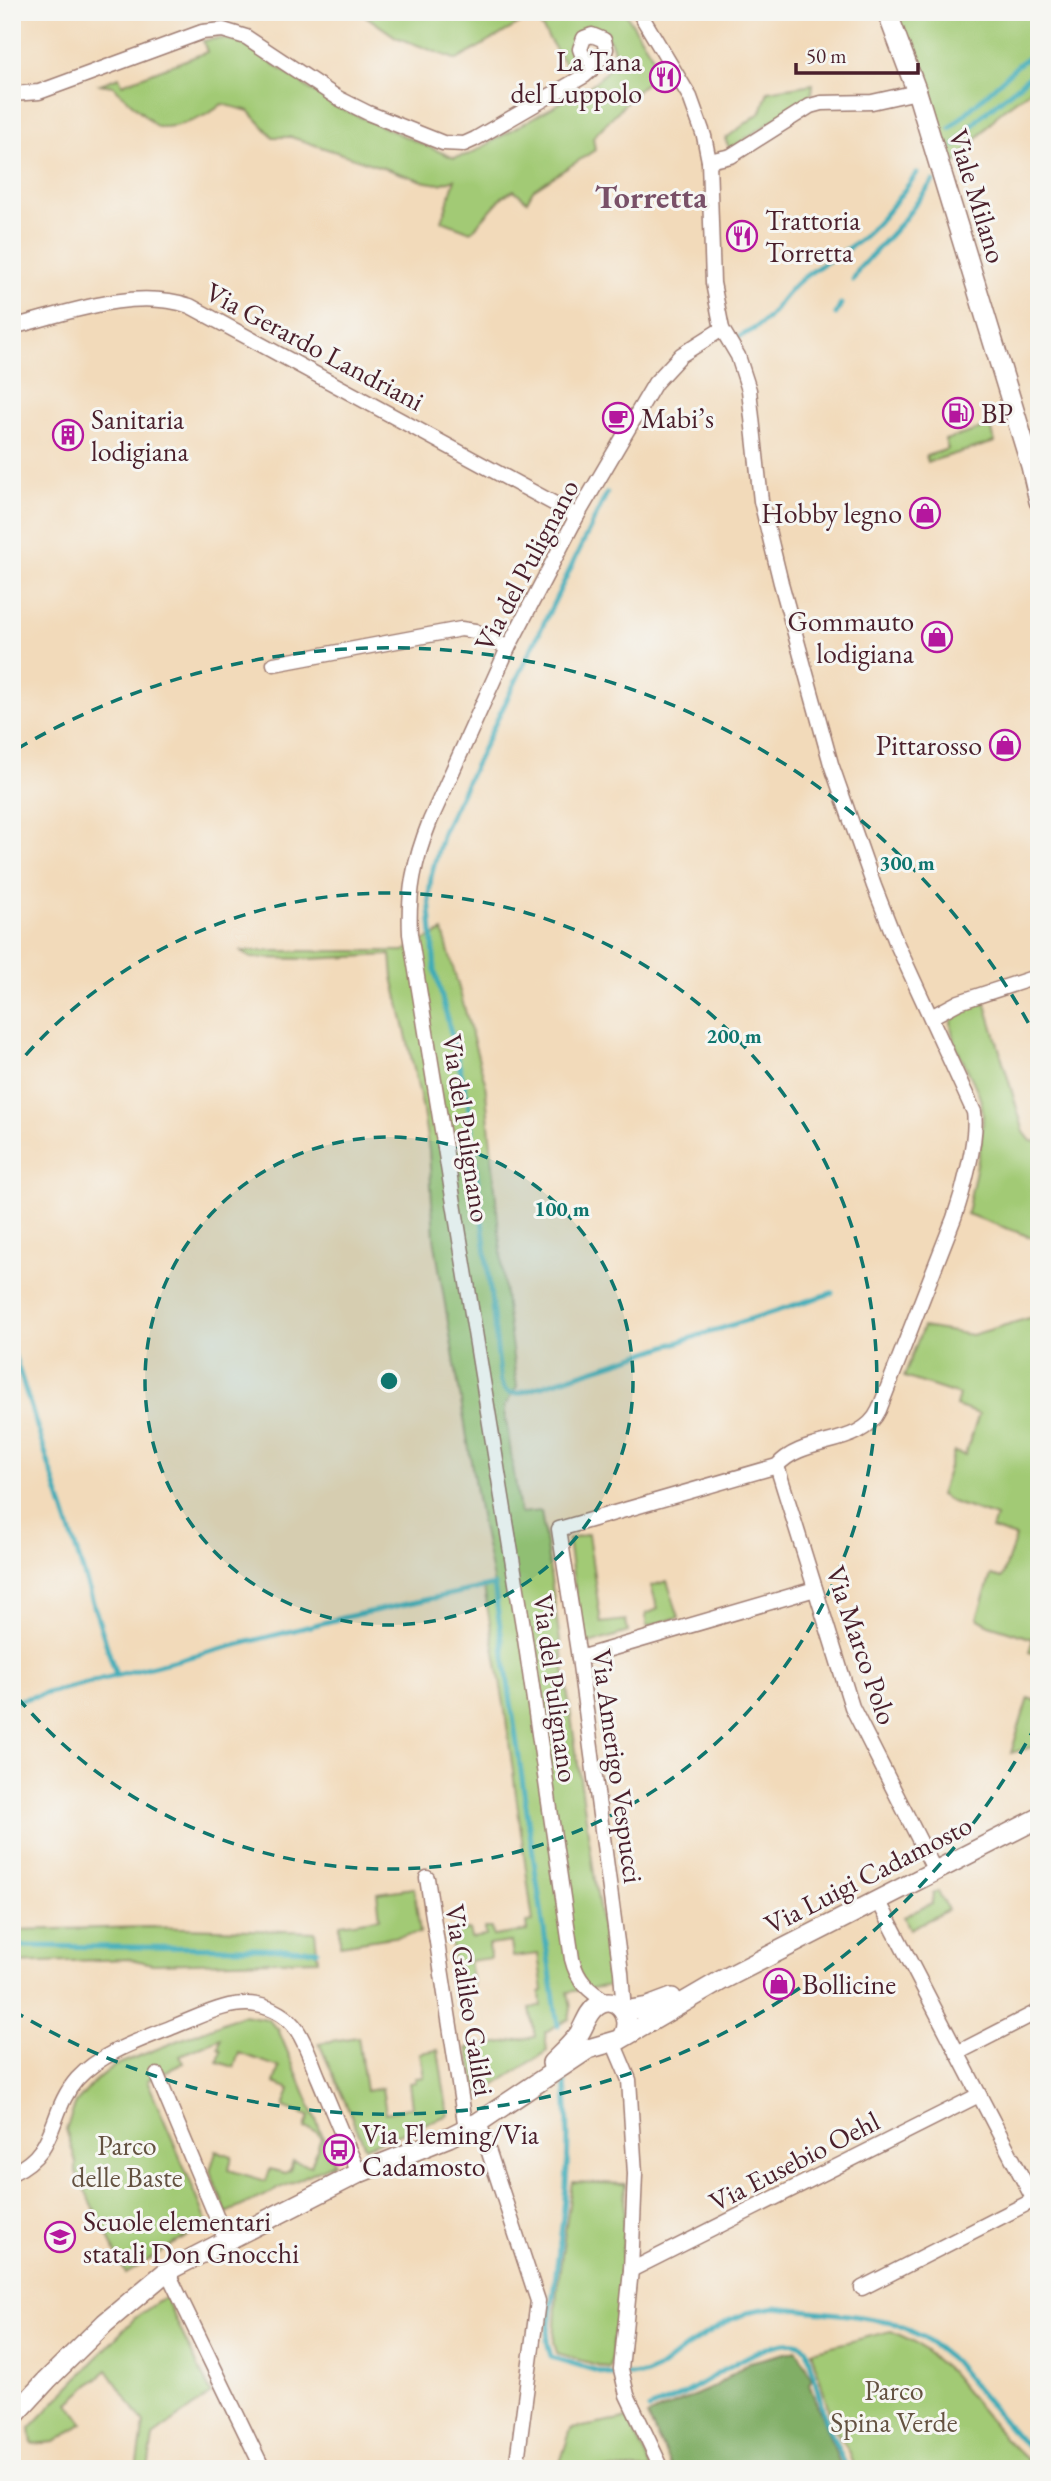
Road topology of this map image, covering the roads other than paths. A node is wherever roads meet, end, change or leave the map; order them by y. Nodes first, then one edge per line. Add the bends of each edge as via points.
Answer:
1 (639, 12) edge
2 (887, 12) edge
3 (595, 61) dead end
4 (917, 92) junction
5 (12, 94) edge
6 (709, 161) junction
7 (12, 327) edge
8 (722, 329) junction
9 (1037, 484) edge
10 (1039, 501) edge
11 (578, 516) junction
12 (508, 648) junction
13 (274, 664) dead end
14 (1039, 976) edge
15 (930, 1017) junction
16 (777, 1466) junction
17 (815, 1589) junction
18 (579, 1658) junction
19 (1039, 1818) edge
20 (935, 1871) junction
21 (427, 1878) dead end
22 (877, 1900) junction
23 (722, 1980) junction
24 (616, 2007) junction
25 (1039, 2011) edge
26 (588, 2018) junction
27 (614, 2040) junction
28 (957, 2053) junction
29 (157, 2075) dead end
30 (518, 2095) junction
31 (979, 2095) junction
32 (473, 2126) junction
33 (12, 2173) edge
34 (359, 2173) junction
35 (1036, 2205) edge
36 (226, 2240) junction
37 (631, 2270) junction
38 (167, 2271) junction
39 (862, 2288) dead end
40 (12, 2418) edge
41 (263, 2469) edge
42 (516, 2469) edge
43 (662, 2469) edge

1 - 6 street via 690,97
2 - 4 street, Viale Milano
3 - 5 street via 584,76 475,139 453,145 353,106 246,37 223,30 202,32 39,92
4 - 6 street via 872,102 810,106 731,156
4 - 9 street, Viale Milano
6 - 8 street via 713,282
7 - 11 street, Via Gerardo Landriani via 105,304 159,299 190,306
8 - 11 street, Via del Pulignano via 681,355 655,383
8 - 15 street via 738,356 749,390 761,501 831,764 874,886
9 - 10 street, Viale Milano
11 - 12 street, Via del Pulignano
12 - 13 street via 461,629
12 - 24 street, Via del Pulignano via 420,846 408,903 410,934 524,1632 572,1959 584,1985
14 - 15 street via 958,1002
15 - 16 street via 975,1119 958,1205 876,1418 857,1432 792,1452
16 - 17 street, Via Marco Polo
16 - 18 street, Via Amerigo Vespucci via 559,1529
17 - 18 street
17 - 20 street, Via Marco Polo via 852,1707
18 - 24 street, Via Amerigo Vespucci via 620,1958
19 - 20 street, Via Luigi Cadamosto
20 - 22 street, Via Luigi Cadamosto
21 - 32 street, Via Galileo Galilei
22 - 23 street, Via Luigi Cadamosto
22 - 28 street
23 - 24 street, Via Luigi Cadamosto via 648,2007
23 - 27 street, Via Luigi Cadamosto
24 - 26 street via 595,2007
24 - 27 street via 628,2023
25 - 28 street
26 - 27 street via 590,2032 599,2041
26 - 30 street via 572,2043
27 - 30 street, Via Luigi Cadamosto via 581,2054
27 - 37 street via 631,2092 635,2174
28 - 31 street
29 - 36 street
30 - 32 street
31 - 35 street
31 - 37 street, Via Eusebio Oehl
32 - 34 street
32 - 42 street, Via Galileo Galilei via 538,2301
33 - 34 street via 41,2152 66,2095 91,2067 140,2040 239,2004 276,2011 297,2031
34 - 36 street
35 - 39 street
36 - 38 street
37 - 43 street via 621,2369 631,2405
38 - 40 street via 105,2323
38 - 41 street

